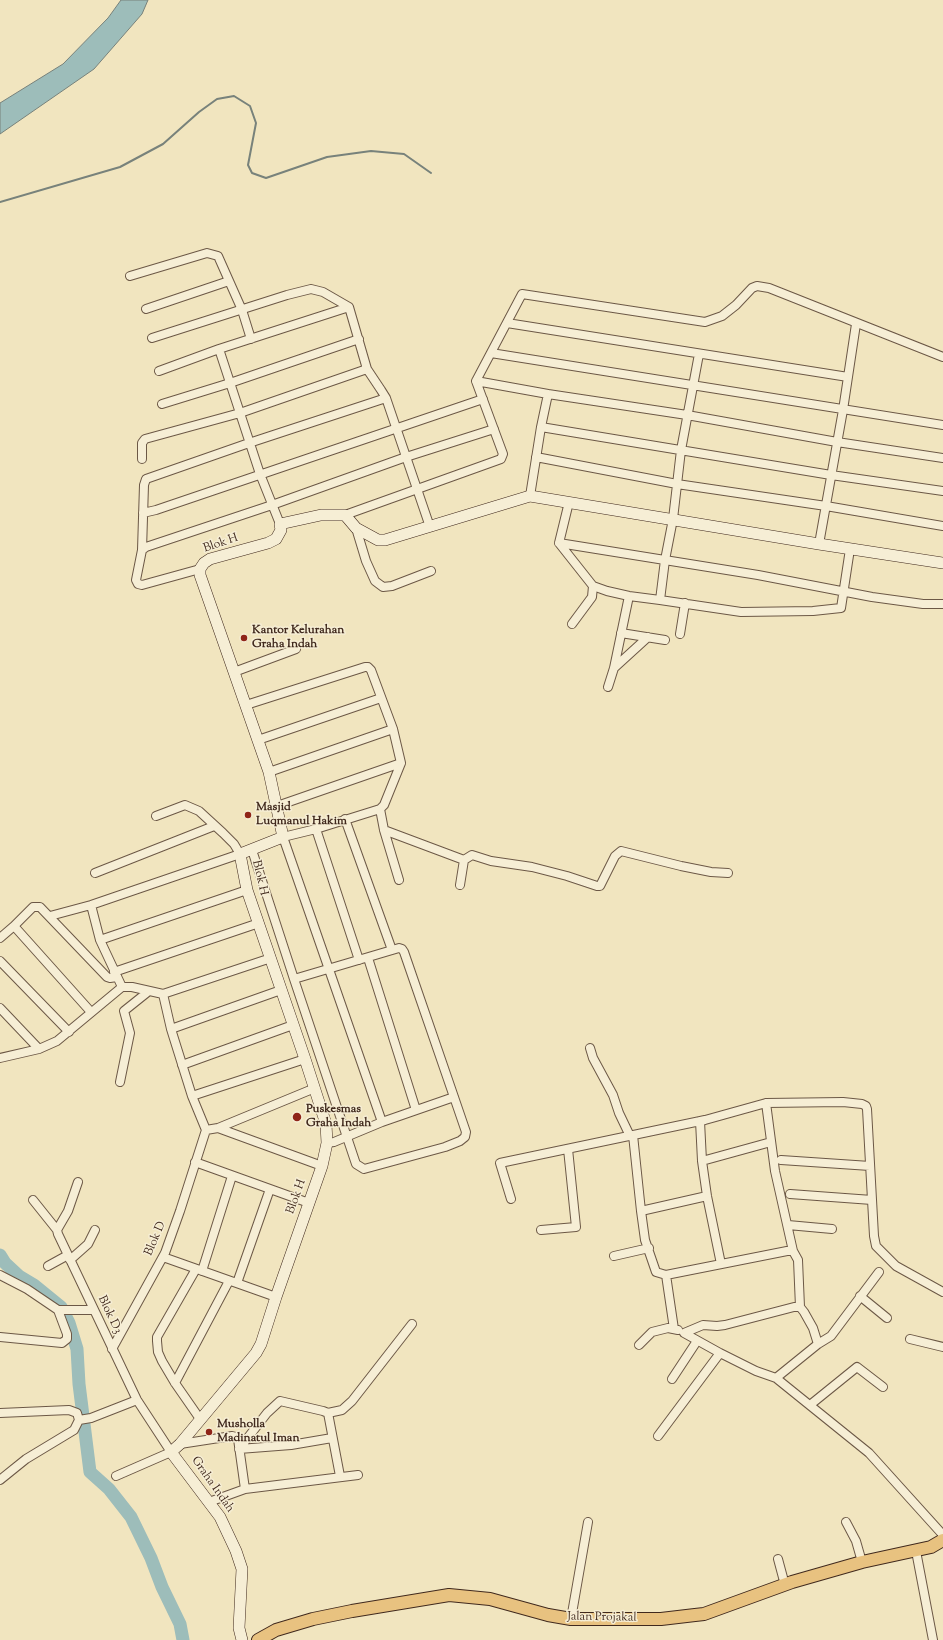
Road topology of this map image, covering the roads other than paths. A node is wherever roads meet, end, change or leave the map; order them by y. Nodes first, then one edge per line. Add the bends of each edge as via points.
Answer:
1 (130, 276) dead end
2 (229, 281) junction
3 (349, 307) junction
4 (146, 309) dead end
5 (242, 310) junction
6 (507, 323) junction
7 (856, 324) junction
8 (152, 338) dead end
9 (359, 338) junction
10 (251, 339) junction
11 (220, 349) junction
12 (491, 353) junction
13 (699, 354) junction
14 (943, 357) edge
15 (367, 369) junction
16 (159, 371) dead end
17 (848, 377) junction
18 (476, 381) junction
19 (230, 383) junction
20 (694, 386) junction
21 (548, 394) junction
22 (386, 398) junction
23 (483, 398) junction
24 (162, 404) dead end
25 (843, 410) junction
26 (240, 413) junction
27 (687, 415) junction
28 (943, 426) edge
29 (541, 427) junction
30 (396, 429) junction
31 (494, 429) junction
32 (837, 442) junction
33 (249, 443) junction
34 (681, 450) junction
35 (536, 456) junction
36 (406, 457) junction
37 (943, 458) edge
38 (142, 459) dead end
39 (260, 474) junction
40 (831, 475) junction
41 (677, 484) junction
42 (417, 489) junction
43 (943, 491) edge
44 (530, 496) junction
45 (569, 502) junction
46 (272, 505) junction
47 (826, 506) junction
48 (143, 513) junction
49 (345, 515) junction
50 (672, 519) junction
51 (280, 524) junction
52 (943, 526) edge
53 (430, 527) junction
54 (356, 528) junction
55 (559, 543) junction
56 (819, 544) junction
57 (850, 548) junction
58 (142, 550) junction
59 (665, 560) junction
60 (943, 563) edge
61 (200, 570) junction
62 (431, 571) dead end
63 (593, 586) junction
64 (843, 590) junction
65 (629, 596) junction
66 (660, 600) junction
67 (685, 603) junction
68 (943, 604) edge
69 (572, 624) dead end
70 (621, 633) junction
71 (680, 634) dead end
72 (648, 637) junction
73 (665, 640) dead end
74 (296, 649) dead end
75 (614, 668) junction
76 (234, 672) junction
77 (608, 687) dead end
78 (381, 698) junction
79 (246, 705) junction
80 (393, 729) junction
81 (258, 740) junction
82 (401, 763) junction
83 (269, 772) junction
84 (277, 806) junction
85 (380, 809) junction
86 (156, 816) dead end
87 (345, 819) junction
88 (214, 826) junction
89 (316, 829) junction
90 (384, 830) junction
91 (283, 837) junction
92 (252, 850) junction
93 (240, 854) junction
94 (464, 860) junction
95 (728, 872) dead end
96 (94, 873) dead end
97 (399, 880) dead end
98 (460, 885) dead end
99 (247, 890) junction
100 (90, 905) junction
101 (50, 916) junction
102 (259, 923) junction
103 (14, 926) junction
104 (0, 938) edge
105 (100, 940) junction
106 (392, 950) junction
107 (271, 958) junction
108 (368, 958) junction
109 (359, 960) junction
110 (0, 961) edge
111 (328, 969) junction
112 (115, 974) junction
113 (294, 979) junction
114 (122, 987) junction
115 (281, 990) junction
116 (150, 991) junction
117 (164, 994) junction
118 (0, 1008) edge
119 (91, 1012) junction
120 (293, 1025) junction
121 (171, 1029) junction
122 (68, 1032) junction
123 (590, 1048) dead end
124 (39, 1049) junction
125 (1, 1056) edge
126 (305, 1059) junction
127 (182, 1064) junction
128 (120, 1082) dead end
129 (314, 1088) junction
130 (192, 1096) junction
131 (454, 1096) junction
132 (766, 1103) junction
133 (416, 1110) junction
134 (700, 1121) junction
135 (382, 1122) junction
136 (218, 1128) junction
137 (206, 1130) junction
138 (346, 1135) junction
139 (631, 1136) junction
140 (771, 1142) junction
141 (327, 1143) junction
142 (568, 1149) junction
143 (781, 1160) dead end
144 (702, 1161) junction
145 (195, 1162) junction
146 (322, 1166) junction
147 (870, 1166) junction
148 (232, 1176) junction
149 (78, 1182) dead end
150 (270, 1189) junction
151 (790, 1194) dead end
152 (707, 1196) junction
153 (511, 1199) dead end
154 (33, 1200) dead end
155 (872, 1200) junction
156 (309, 1203) junction
157 (641, 1211) junction
158 (788, 1225) junction
159 (832, 1229) dead end
160 (57, 1230) junction
161 (95, 1230) dead end
162 (541, 1230) dead end
163 (649, 1248) junction
164 (793, 1251) junction
165 (614, 1256) dead end
166 (163, 1257) junction
167 (69, 1258) junction
168 (721, 1264) junction
169 (48, 1266) dead end
170 (199, 1270) junction
171 (879, 1272) dead end
172 (0, 1274) edge
173 (666, 1274) junction
174 (233, 1282) junction
175 (943, 1292) edge
176 (860, 1296) junction
177 (276, 1297) junction
178 (800, 1307) junction
179 (59, 1310) junction
180 (94, 1310) junction
181 (887, 1318) dead end
182 (412, 1324) dead end
183 (674, 1330) junction
184 (684, 1333) junction
185 (0, 1337) edge
186 (910, 1339) dead end
187 (697, 1341) junction
188 (818, 1344) junction
189 (639, 1345) dead end
190 (943, 1347) edge
191 (112, 1349) junction
192 (720, 1353) junction
193 (672, 1378) dead end
194 (776, 1378) junction
195 (174, 1383) junction
196 (884, 1387) dead end
197 (137, 1400) junction
198 (810, 1405) junction
199 (0, 1413) edge
200 (328, 1413) junction
201 (200, 1419) junction
202 (80, 1420) junction
203 (658, 1436) dead end
204 (332, 1438) junction
205 (180, 1444) junction
206 (239, 1449) junction
207 (171, 1452) junction
208 (358, 1475) dead end
209 (116, 1476) dead end
210 (340, 1476) junction
211 (0, 1480) edge
212 (245, 1489) junction
213 (209, 1502) junction
214 (588, 1522) dead end
215 (846, 1522) dead end
216 (943, 1535) edge
217 (943, 1540) edge
218 (916, 1550) junction
219 (778, 1559) dead end
220 (862, 1562) junction
221 (785, 1585) junction
222 (570, 1619) junction
223 (242, 1640) edge
224 (258, 1640) edge
225 (933, 1640) edge

1 - 2 street via 207,253 218,256
2 - 4 street
2 - 5 street
3 - 5 street via 323,292 311,289
3 - 9 street
3 - 10 street
5 - 8 street
5 - 10 street
6 - 7 street via 520,296 525,294 704,322 722,316 757,286 769,288
6 - 12 street
6 - 13 street
7 - 14 street
7 - 17 street
9 - 15 street
9 - 19 street
10 - 11 street
11 - 16 street
11 - 19 street
12 - 18 street
12 - 20 street
13 - 17 street
13 - 20 street
15 - 22 street
15 - 26 street
17 - 25 street
18 - 21 street
18 - 23 street
19 - 24 street
19 - 26 street
20 - 25 street
20 - 27 street
21 - 27 street
21 - 29 street
22 - 30 street
22 - 33 street
23 - 30 street
23 - 31 street
25 - 28 street
25 - 32 street
26 - 33 street
26 - 38 street via 145,439 142,443
27 - 32 street
27 - 34 street
29 - 34 street
29 - 35 street
30 - 36 street
30 - 39 street
31 - 36 street
31 - 42 street via 503,454 502,459
32 - 37 street
32 - 40 street
33 - 39 street
33 - 48 street via 146,479
34 - 40 street
34 - 41 street
35 - 41 street
35 - 44 street
36 - 42 street
36 - 46 street
39 - 46 street
39 - 48 street
40 - 43 street
40 - 47 street
41 - 47 street
41 - 50 street
42 - 49 street
42 - 53 street
44 - 45 street
44 - 53 street
45 - 50 street
45 - 55 street
46 - 51 street
46 - 58 street
47 - 52 street
47 - 56 street
48 - 58 street
49 - 51 street via 321,515
49 - 54 street
50 - 56 street
50 - 59 street
51 - 61 street, Blok H via 281,530 276,539 210,559
53 - 54 street via 385,540 378,540
54 - 62 street via 375,581 383,587
55 - 59 street
55 - 63 street
56 - 57 street
57 - 60 street
57 - 64 street
58 - 61 street via 136,575 138,584
59 - 64 street
59 - 66 street
61 - 76 street, Blok H
63 - 65 street
63 - 69 street via 592,597
64 - 67 street via 841,608 813,611 741,612
64 - 68 street via 872,597
65 - 66 street
65 - 70 street
66 - 67 street
67 - 71 street
70 - 72 street
70 - 75 street
72 - 73 street
72 - 75 street
74 - 76 street
75 - 77 street
76 - 79 street, Blok H
78 - 79 street via 371,670 365,667
78 - 80 street
78 - 81 street
79 - 81 street, Blok H
80 - 82 street
80 - 83 street
81 - 83 street, Blok H
82 - 84 street
82 - 85 street via 387,799
83 - 84 street, Blok H
84 - 91 street, Blok H
85 - 87 street
85 - 90 street
86 - 88 street via 185,805 199,811
87 - 89 street
87 - 106 street
88 - 93 street via 234,844
88 - 96 street
89 - 91 street
89 - 109 street
90 - 94 street
90 - 97 street
91 - 92 street, Blok H
91 - 111 street
92 - 93 street, Blok H
92 - 113 street
93 - 99 street, Blok H
93 - 100 street
94 - 95 street via 472,855 546,871 597,886 601,884 615,856 621,851 711,872
94 - 98 street
99 - 102 street, Blok H
99 - 105 street
100 - 101 street
100 - 105 street
101 - 103 street via 36,906
101 - 112 street via 107,977
102 - 107 street, Blok H
102 - 112 street
103 - 104 street
103 - 119 street
105 - 112 street
106 - 108 street
106 - 131 street via 399,948 404,952
107 - 115 street, Blok H
107 - 117 street
108 - 109 street
108 - 133 street
109 - 111 street
110 - 122 street
111 - 113 street
111 - 135 street
112 - 114 street
113 - 138 street
114 - 116 street
114 - 119 street
115 - 120 street, Blok H
115 - 121 street
116 - 117 street
116 - 128 street via 124,1011 130,1033
117 - 121 street
118 - 124 street
119 - 122 street
120 - 126 street, Blok H
120 - 127 street
121 - 127 street
122 - 124 street via 57,1041
123 - 139 street
124 - 125 street
126 - 129 street, Blok H
126 - 130 street
127 - 130 street
129 - 136 street
129 - 141 street, Blok H via 326,1124
130 - 137 street
131 - 133 street
131 - 138 street via 466,1132 460,1141 445,1147 364,1169 356,1164
132 - 134 street
132 - 140 street
132 - 147 street via 843,1102 866,1106
133 - 135 street
134 - 139 street
134 - 144 street
135 - 138 street
136 - 137 street
136 - 146 street
137 - 145 street, Blok D
138 - 141 street
139 - 142 street
139 - 157 street
140 - 144 street
140 - 158 street
141 - 146 street, Blok H
142 - 153 street via 500,1163
142 - 162 street via 576,1227
143 - 147 street
144 - 152 street
145 - 148 street
145 - 166 street, Blok D
146 - 156 street, Blok H
147 - 155 street
148 - 150 street
148 - 170 street
149 - 160 street via 68,1211
150 - 156 street
150 - 174 street
151 - 155 street
152 - 157 street
152 - 168 street
154 - 160 street, Blok D3
155 - 175 street via 876,1246 896,1266
156 - 177 street, Blok H
157 - 163 street via 645,1240
158 - 159 street
158 - 164 street
160 - 167 street, Blok D3
161 - 167 street via 88,1244
163 - 165 street
163 - 173 street via 656,1272
164 - 168 street
164 - 178 street via 798,1260
166 - 170 street
166 - 191 street, Blok D
167 - 169 street
167 - 180 street, Blok D3
168 - 173 street
170 - 174 street
170 - 195 street via 157,1337 158,1352
171 - 176 street
172 - 179 street
173 - 183 street
174 - 177 street
174 - 195 street
176 - 181 street
176 - 188 street via 840,1326 831,1336
177 - 201 street, Blok H via 262,1344 256,1354
178 - 184 street via 717,1326 703,1325
178 - 188 street via 813,1328
179 - 180 street
179 - 185 street via 67,1334 67,1339 62,1343
180 - 191 street, Blok D3
182 - 200 street via 352,1401 342,1410
183 - 184 street
183 - 189 street via 668,1328 652,1332
184 - 187 street
186 - 190 street
187 - 192 street
187 - 193 street
188 - 194 street
191 - 197 street, Blok D3
192 - 194 street
192 - 203 street
194 - 198 street
195 - 201 street
196 - 198 street via 857,1367
197 - 202 street
197 - 207 street, Blok D3
198 - 216 street via 869,1453
199 - 202 street via 69,1410 77,1413
200 - 204 street
200 - 206 street via 280,1401 267,1413
201 - 205 street, Blok H
202 - 211 street via 74,1430 26,1459
204 - 206 street
204 - 210 street
205 - 206 street via 232,1436 238,1439
205 - 207 street
206 - 212 street
207 - 209 street
207 - 213 street, Graha Indah
208 - 210 street
210 - 212 street
212 - 213 street
213 - 223 street, Graha Indah via 220,1517 242,1568 239,1628
214 - 222 street
215 - 220 street
217 - 218 main road, Jalan Projakal via 931,1547
218 - 220 main road, Jalan Projakal
218 - 225 street
219 - 221 street
220 - 221 main road, Jalan Projakal
221 - 222 main road, Jalan Projakal via 700,1615 661,1619
222 - 224 main road, Jalan Projakal via 490,1599 449,1595 313,1619 276,1630

